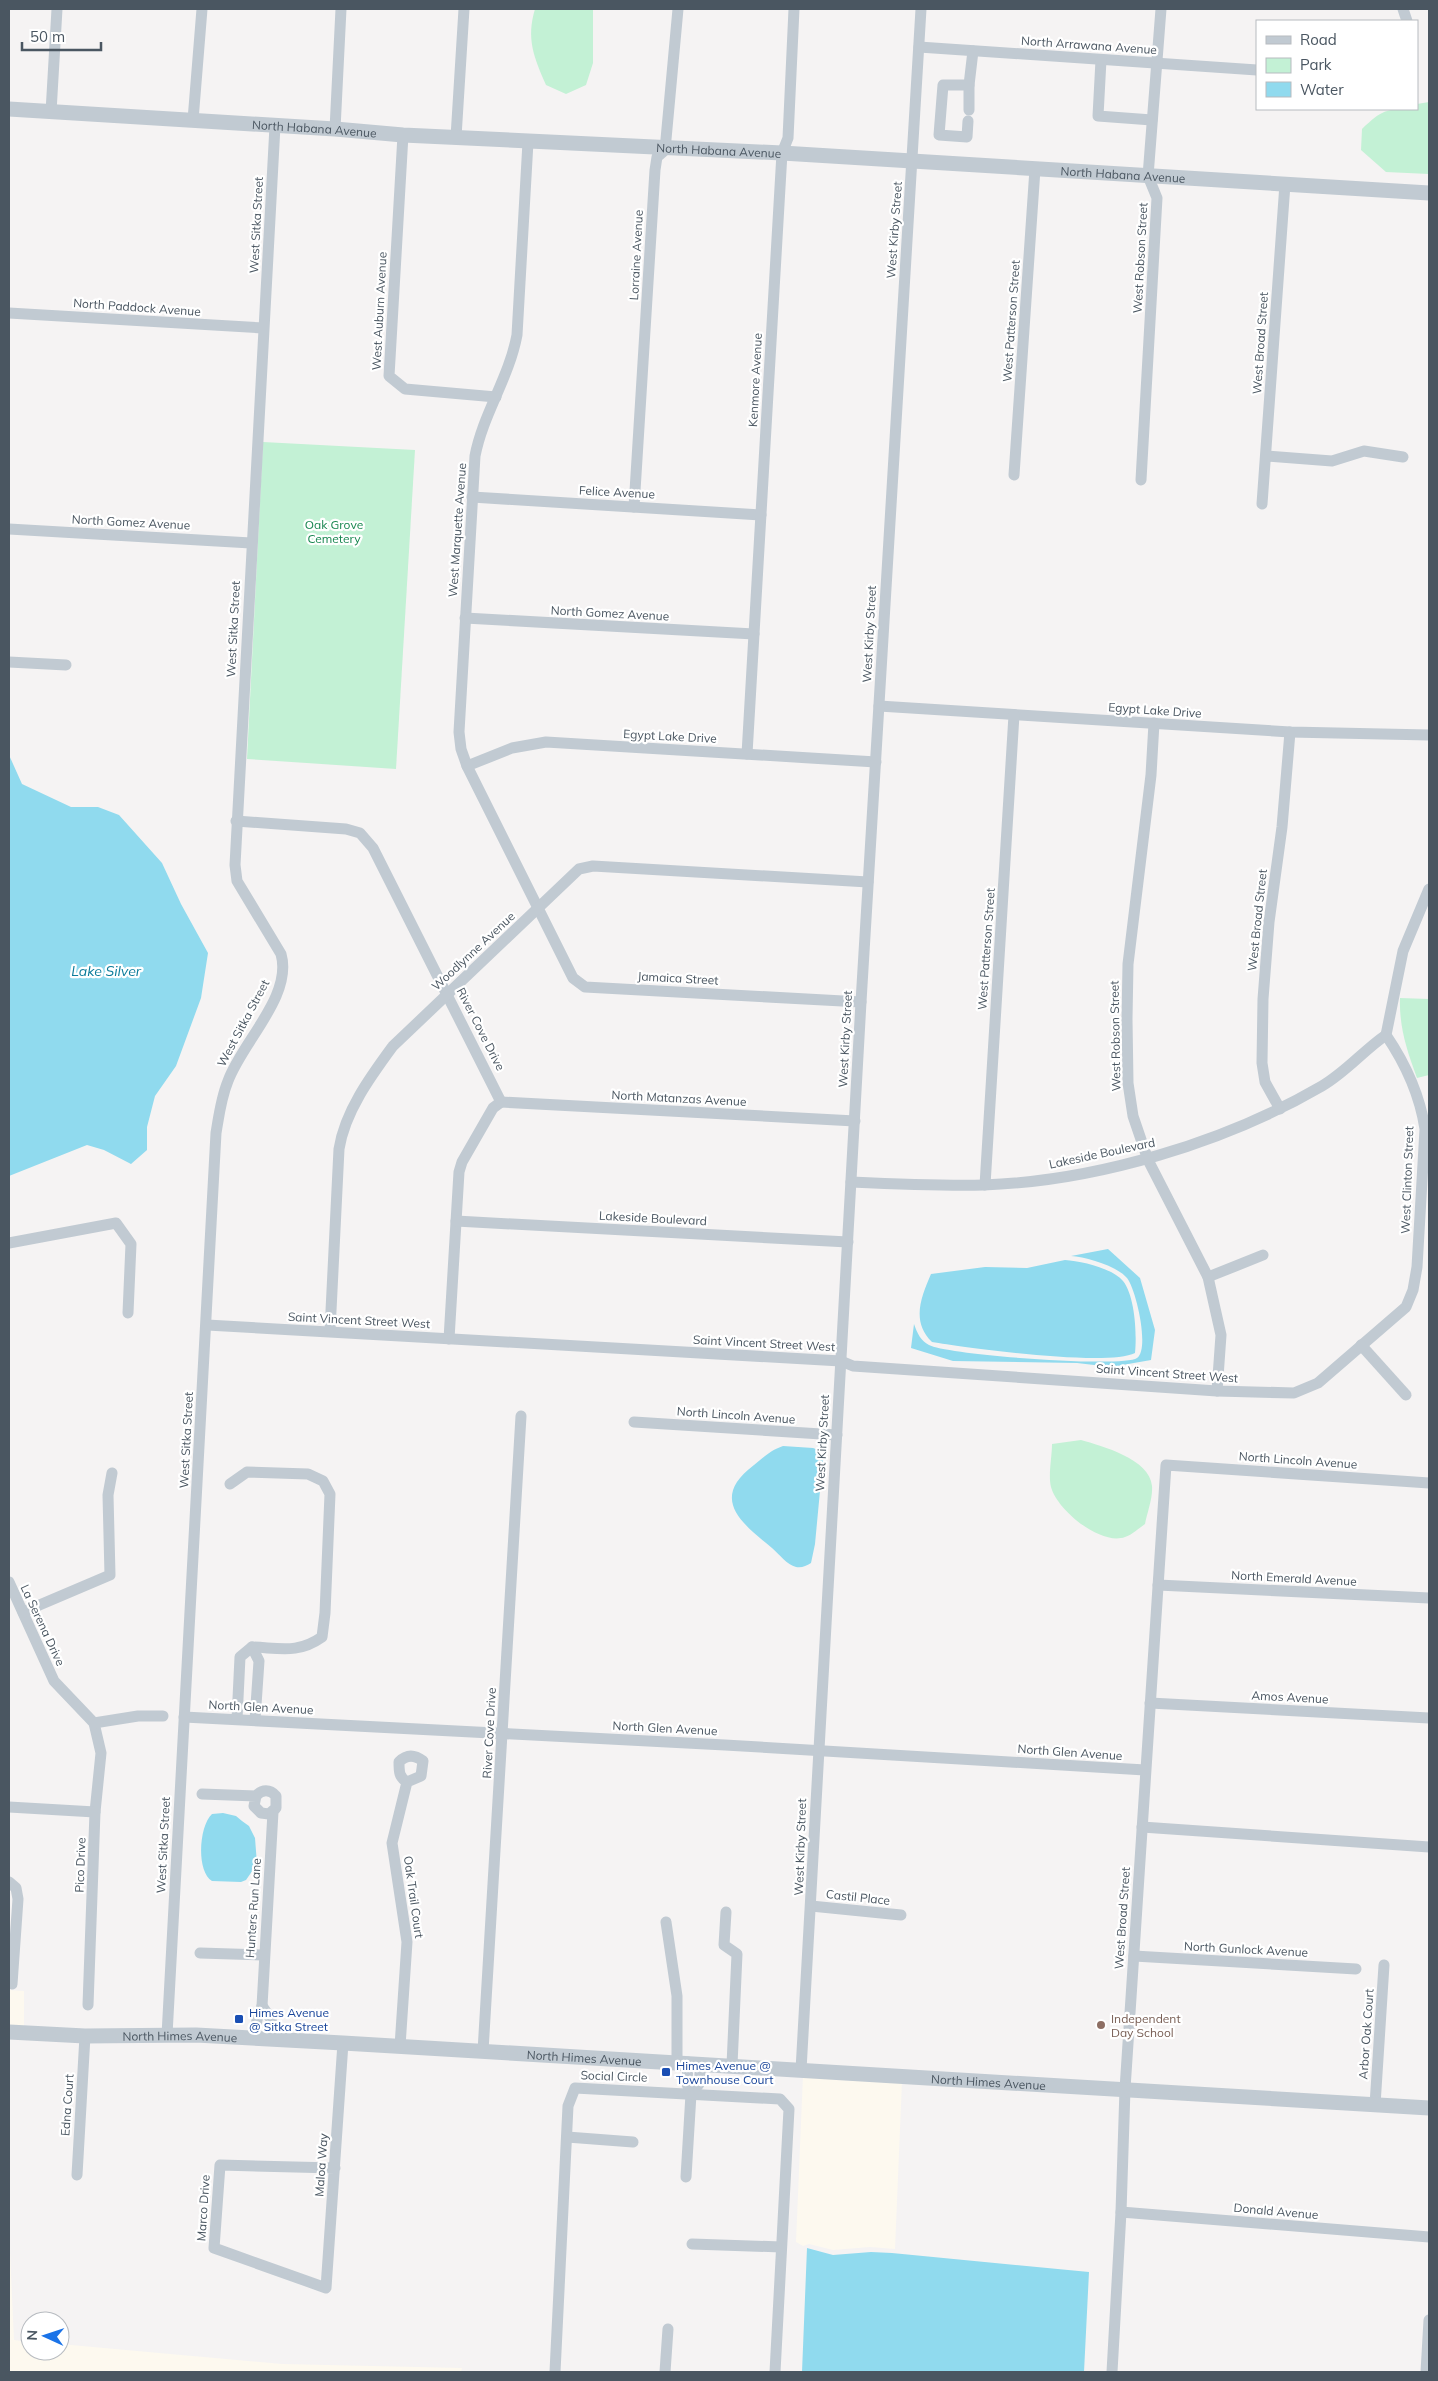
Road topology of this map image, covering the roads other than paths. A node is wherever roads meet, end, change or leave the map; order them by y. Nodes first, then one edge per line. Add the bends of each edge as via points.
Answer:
1 (57, 9) edge
2 (202, 9) edge
3 (341, 9) edge
4 (464, 9) edge
5 (678, 9) edge
6 (794, 9) edge
7 (921, 9) edge
8 (1161, 9) edge
9 (919, 47) junction
10 (973, 51) junction
11 (1101, 60) junction
12 (1157, 64) junction
13 (1256, 70) edge
14 (969, 85) junction
15 (9, 109) edge
16 (51, 112) junction
17 (193, 120) junction
18 (1152, 120) junction
19 (275, 126) junction
20 (335, 129) junction
21 (403, 135) junction
22 (456, 137) junction
23 (528, 142) junction
24 (665, 150) junction
25 (782, 154) junction
26 (912, 161) junction
27 (1035, 169) junction
28 (1148, 176) junction
29 (1285, 184) junction
30 (1429, 193) edge
31 (9, 313) edge
32 (263, 328) junction
33 (496, 397) junction
34 (1266, 456) junction
35 (1402, 456) dead end
36 (1014, 475) dead end
37 (1141, 480) dead end
38 (472, 497) junction
39 (1262, 504) dead end
40 (634, 507) junction
41 (761, 515) junction
42 (9, 529) edge
43 (251, 543) junction
44 (465, 618) junction
45 (754, 634) junction
46 (9, 662) edge
47 (66, 665) dead end
48 (879, 706) junction
49 (1014, 714) junction
50 (1154, 723) junction
51 (1290, 732) junction
52 (1429, 735) edge
53 (747, 754) junction
54 (876, 762) junction
55 (467, 766) junction
56 (236, 821) junction
57 (868, 882) junction
58 (1429, 889) edge
59 (538, 909) junction
60 (448, 994) junction
61 (861, 1002) junction
62 (1386, 1034) junction
63 (501, 1102) junction
64 (1280, 1108) junction
65 (855, 1122) junction
66 (1148, 1160) junction
67 (851, 1182) junction
68 (985, 1185) junction
69 (456, 1222) junction
70 (848, 1242) junction
71 (9, 1243) edge
72 (1263, 1255) dead end
73 (1208, 1277) junction
74 (128, 1313) dead end
75 (207, 1325) junction
76 (330, 1331) junction
77 (449, 1339) junction
78 (1361, 1345) junction
79 (841, 1361) junction
80 (1217, 1391) junction
81 (1406, 1395) dead end
82 (521, 1416) dead end
83 (634, 1422) dead end
84 (837, 1435) junction
85 (1166, 1465) joint
86 (112, 1473) dead end
87 (1429, 1483) edge
88 (230, 1484) dead end
89 (9, 1582) edge
90 (1158, 1585) junction
91 (1429, 1598) edge
92 (23, 1612) junction
93 (252, 1647) junction
94 (1150, 1703) junction
95 (163, 1716) dead end
96 (184, 1717) junction
97 (1429, 1718) edge
98 (237, 1719) junction
99 (255, 1720) junction
100 (94, 1723) junction
101 (502, 1734) junction
102 (818, 1752) junction
103 (1145, 1770) junction
104 (407, 1782) dead end
105 (202, 1794) dead end
106 (256, 1796) junction
107 (9, 1807) edge
108 (95, 1812) junction
109 (273, 1812) junction
110 (1142, 1827) junction
111 (1429, 1847) edge
112 (9, 1882) edge
113 (811, 1906) junction
114 (726, 1912) dead end
115 (901, 1915) dead end
116 (666, 1922) dead end
117 (200, 1953) dead end
118 (264, 1955) junction
119 (1134, 1956) junction
120 (1384, 1965) dead end
121 (1356, 1969) dead end
122 (12, 1984) dead end
123 (88, 2005) dead end
124 (262, 2006) junction
125 (9, 2032) edge
126 (85, 2036) junction
127 (167, 2036) junction
128 (254, 2038) junction
129 (275, 2039) junction
130 (343, 2043) junction
131 (400, 2046) junction
132 (483, 2051) junction
133 (689, 2062) junction
134 (732, 2065) junction
135 (801, 2070) junction
136 (1125, 2089) junction
137 (691, 2094) junction
138 (1376, 2105) junction
139 (1429, 2108) edge
140 (567, 2137) junction
141 (633, 2142) dead end
142 (335, 2168) junction
143 (76, 2175) dead end
144 (686, 2177) dead end
145 (1121, 2212) junction
146 (1429, 2237) edge
147 (692, 2244) dead end
148 (781, 2247) junction
149 (326, 2288) joint
150 (1429, 2320) edge
151 (668, 2329) dead end
152 (1428, 2368) edge
153 (554, 2372) edge
154 (665, 2372) edge
155 (775, 2372) edge
156 (1112, 2372) edge

1 - 16 street
2 - 17 street
3 - 20 street
4 - 22 street
5 - 24 street, Lorraine Avenue
6 - 25 street, Kenmore Avenue via 788,138
7 - 9 street, West Kirby Street
8 - 12 street, West Robson Street
9 - 10 street, North Arrawana Avenue
9 - 26 street, West Kirby Street
10 - 11 street, North Arrawana Avenue
10 - 14 street
11 - 12 street, North Arrawana Avenue
11 - 18 street via 1098,116
12 - 13 street, North Arrawana Avenue
12 - 18 street, West Robson Street
14 - 14 street via 942,85 939,135 967,137
15 - 16 street, North Habana Avenue
16 - 17 street, North Habana Avenue
17 - 19 street, North Habana Avenue
18 - 28 street, West Robson Street
19 - 20 street, North Habana Avenue
19 - 32 street, West Sitka Street
20 - 21 street, North Habana Avenue
21 - 22 street, North Habana Avenue
21 - 33 street, West Auburn Avenue via 389,376 405,389
22 - 23 street, North Habana Avenue
23 - 24 street, North Habana Avenue
23 - 33 street, West Marquette Avenue via 517,335 513,356
24 - 25 street, North Habana Avenue
24 - 40 street, Lorraine Avenue via 656,156
25 - 26 street, North Habana Avenue
25 - 41 street, Kenmore Avenue
26 - 27 street, North Habana Avenue
26 - 48 street, West Kirby Street
27 - 28 street, North Habana Avenue
27 - 36 street, West Patterson Street
28 - 29 street, North Habana Avenue
28 - 37 street, West Robson Street via 1157,198
29 - 30 street, North Habana Avenue
29 - 34 street, West Broad Street
31 - 32 street, North Paddock Avenue
32 - 43 street, West Sitka Street
33 - 38 street, West Marquette Avenue via 479,435
34 - 35 street via 1332,461 1364,451
34 - 39 street, West Broad Street
38 - 40 street, Felice Avenue
38 - 44 street, West Marquette Avenue
40 - 41 street, Felice Avenue
41 - 45 street, Kenmore Avenue
42 - 43 street, North Gomez Avenue
43 - 56 street, West Sitka Street
44 - 45 street, North Gomez Avenue
44 - 55 street, West Marquette Avenue via 459,732
45 - 53 street, Kenmore Avenue
46 - 47 street
48 - 49 street, Egypt Lake Drive
48 - 54 street, West Kirby Street
49 - 50 street, Egypt Lake Drive
49 - 68 street, West Patterson Street
50 - 51 street, Egypt Lake Drive
50 - 66 street, West Robson Street via 1151,775 1130,940 1126,1019 1130,1091
51 - 52 street, Egypt Lake Drive
51 - 64 street, West Broad Street via 1263,999 1262,1063 1265,1082
53 - 54 street, Egypt Lake Drive
53 - 55 street, Egypt Lake Drive via 546,742 512,748
54 - 57 street, West Kirby Street
55 - 59 street, West Marquette Avenue
56 - 60 street, River Cove Drive via 346,829 360,833 373,848
56 - 75 street, West Sitka Street via 237,881 281,954 284,965 275,998 240,1055 220,1106
57 - 59 street, Woodlynne Avenue via 593,866 579,869
57 - 61 street, West Kirby Street
58 - 62 street via 1403,950
59 - 60 street, Woodlynne Avenue
59 - 61 street, Jamaica Street via 574,978 585,987
60 - 63 street, River Cove Drive
60 - 76 street, Woodlynne Avenue via 393,1046 342,1133
61 - 65 street, West Kirby Street
62 - 64 street, Lakeside Boulevard via 1323,1086
62 - 78 street, West Clinton Street via 1400,1055 1422,1111 1425,1129 1417,1267 1406,1307
63 - 65 street, North Matanzas Avenue
63 - 69 street via 493,1108 462,1162
64 - 66 street, Lakeside Boulevard via 1219,1135
65 - 67 street, West Kirby Street
66 - 68 street, Lakeside Boulevard via 1042,1180
66 - 73 street, West Robson Street
67 - 68 street, Lakeside Boulevard
67 - 70 street, West Kirby Street
69 - 70 street, Lakeside Boulevard
69 - 77 street
70 - 79 street, West Kirby Street
71 - 74 street via 116,1224 132,1244
72 - 73 street
73 - 80 street, West Robson Street via 1221,1335
75 - 76 street, Saint Vincent Street West
75 - 96 street, West Sitka Street
76 - 77 street, Saint Vincent Street West
77 - 79 street, Saint Vincent Street West
78 - 80 street, Saint Vincent Street West via 1318,1383 1294,1393
78 - 81 street
79 - 80 street, Saint Vincent Street West via 853,1366
79 - 84 street, West Kirby Street
82 - 101 street, River Cove Drive
83 - 84 street, North Lincoln Avenue
84 - 102 street, West Kirby Street
85 - 87 street, North Lincoln Avenue
85 - 90 street, West Broad Street
86 - 92 street via 108,1495 110,1574
88 - 93 street via 247,1472 308,1474 323,1481 330,1494 322,1637 309,1646 295,1649
89 - 92 street, La Serena Drive
90 - 91 street, North Emerald Avenue
90 - 94 street, West Broad Street
92 - 100 street, La Serena Drive via 54,1681
93 - 98 street via 240,1657
93 - 99 street via 259,1661
94 - 97 street, Amos Avenue
94 - 103 street, West Broad Street
95 - 100 street via 138,1716
96 - 98 street, North Glen Avenue
96 - 127 street, West Sitka Street
98 - 99 street, North Glen Avenue
99 - 101 street, North Glen Avenue
100 - 108 street via 101,1752
101 - 102 street, North Glen Avenue
101 - 132 street, River Cove Drive
102 - 103 street, North Glen Avenue
102 - 113 street, West Kirby Street
103 - 110 street, West Broad Street
104 - 131 street, Oak Trail Court via 392,1843 407,1942
105 - 106 street, Hunters Run Lane
106 - 109 street via 256,1810 266,1814
106 - 109 street, Hunters Run Lane via 262,1791 272,1792 278,1801
107 - 108 street
108 - 123 street, Pico Drive
109 - 118 street, Hunters Run Lane
110 - 111 street
110 - 119 street, West Broad Street
112 - 122 street via 16,1888 18,1899
113 - 115 street, Castil Place
113 - 135 street, West Kirby Street
114 - 134 street via 724,1945 736,1954
116 - 133 street
117 - 118 street
118 - 124 street, Hunters Run Lane
119 - 121 street, North Gunlock Avenue
119 - 136 street, West Broad Street
120 - 138 street, Arbor Oak Court
124 - 128 street, Hunters Run Lane
124 - 129 street, Hunters Run Lane via 271,2019
125 - 126 street, North Himes Avenue
126 - 127 street, North Himes Avenue
126 - 143 street, Edna Court
127 - 128 street, North Himes Avenue
128 - 129 street, North Himes Avenue
129 - 130 street, North Himes Avenue
130 - 131 street, North Himes Avenue
130 - 142 street, Maloa Way
131 - 132 street, North Himes Avenue
132 - 133 street, North Himes Avenue
133 - 134 street, North Himes Avenue
133 - 137 street via 699,2084
134 - 135 street, North Himes Avenue
135 - 136 street, North Himes Avenue
136 - 138 street, North Himes Avenue
136 - 145 street, West Broad Street
137 - 140 street, Social Circle via 575,2088 568,2106
137 - 144 street
137 - 148 street, Social Circle via 780,2099 789,2109
138 - 139 street, North Himes Avenue
140 - 141 street
140 - 153 street, Social Circle
142 - 149 street, Maloa Way
142 - 149 street, Marco Drive via 220,2165 214,2248
145 - 146 street, Donald Avenue
145 - 156 street, West Broad Street
147 - 148 street
148 - 155 street, Social Circle
150 - 152 street
151 - 154 street

